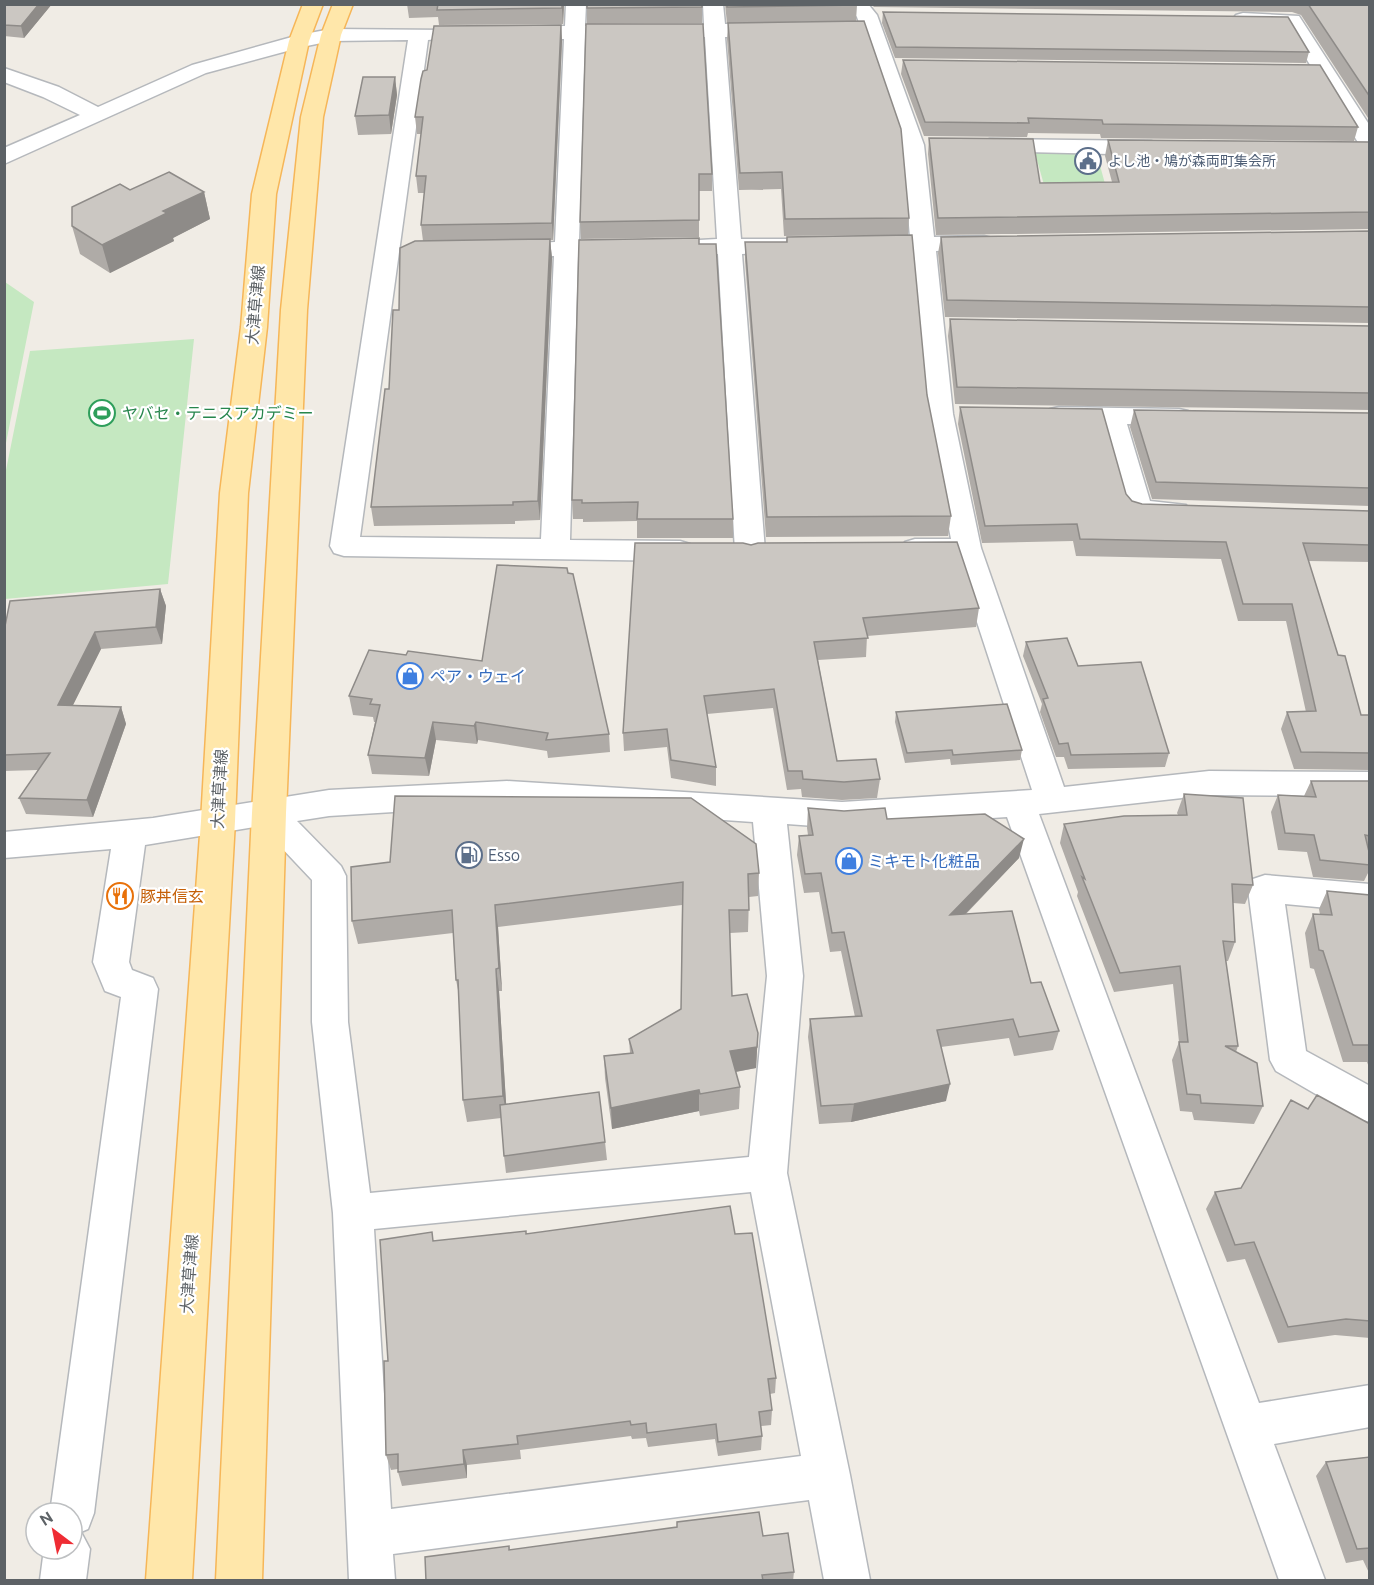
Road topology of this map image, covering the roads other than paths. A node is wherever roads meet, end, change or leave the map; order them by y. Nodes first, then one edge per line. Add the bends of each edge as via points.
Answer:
1 (313, 4) edge
2 (344, 4) edge
3 (576, 4) edge
4 (713, 4) edge
5 (890, 15) edge
6 (865, 16) edge
7 (1221, 19) edge
8 (793, 30) edge
9 (849, 30) edge
10 (715, 31) junction
11 (574, 32) junction
12 (491, 33) edge
13 (419, 34) junction
14 (455, 34) edge
15 (332, 35) junction
16 (299, 41) junction
17 (885, 66) junction
18 (909, 66) edge
19 (1300, 70) edge
20 (1324, 71) junction
21 (4, 74) edge
22 (98, 115) junction
23 (1370, 144) edge
24 (913, 145) junction
25 (936, 145) edge
26 (971, 146) edge
27 (1170, 148) edge
28 (1346, 150) edge
29 (1370, 150) edge
30 (4, 157) edge
31 (1006, 243) edge
32 (924, 244) junction
33 (844, 245) edge
34 (809, 246) edge
35 (729, 247) junction
36 (567, 249) junction
37 (483, 250) edge
38 (1031, 415) edge
39 (1111, 416) junction
40 (1205, 417) edge
41 (1207, 512) edge
42 (967, 548) junction
43 (887, 549) edge
44 (555, 550) junction
45 (1370, 784) edge
46 (1035, 802) junction
47 (769, 810) junction
48 (269, 813) junction
49 (218, 821) junction
50 (130, 834) junction
51 (4, 845) edge
52 (1370, 898) edge
53 (1370, 1106) edge
54 (767, 1173) junction
55 (353, 1213) junction
56 (1370, 1406) edge
57 (1246, 1427) junction
58 (828, 1475) junction
59 (74, 1501) edge
60 (370, 1534) junction
61 (66, 1561) edge
62 (63, 1581) edge
63 (170, 1581) edge
64 (239, 1581) edge
65 (372, 1581) edge
66 (847, 1581) edge
67 (1302, 1581) edge

1 - 16 main road, 大津草津線
2 - 15 main road
3 - 11 street
4 - 10 street
5 - 6 street
6 - 9 street
6 - 17 street
7 - 20 street via 1292,20
8 - 10 street
10 - 11 street
10 - 35 street
11 - 12 street
11 - 36 street
13 - 14 street
13 - 15 street
13 - 44 street via 400,251 344,546
15 - 16 street
15 - 48 main road via 312,117 294,310
16 - 22 street via 199,69
16 - 49 main road, 大津草津線 via 264,194 254,327 234,493
17 - 18 street
17 - 24 street
19 - 20 street
20 - 23 street
21 - 22 street
22 - 30 street
24 - 25 street
24 - 32 street
26 - 27 street
28 - 29 street
31 - 32 street
32 - 33 street
32 - 42 street via 943,326
34 - 35 street
35 - 36 street
35 - 44 street via 738,551
36 - 37 street
36 - 44 street
38 - 39 street
39 - 40 street
39 - 41 street via 1138,510
42 - 43 street
42 - 46 street
45 - 46 street via 1209,783
46 - 47 street via 842,815
46 - 57 street
47 - 48 street via 507,793 329,803
47 - 54 street via 785,976
48 - 49 street
48 - 55 street via 328,876 330,1022
48 - 64 main road
49 - 50 street
49 - 63 main road, 大津草津線
50 - 51 street
50 - 59 street via 111,962 118,980 140,989
52 - 53 street via 1265,889 1289,1060
54 - 55 street
54 - 58 street
55 - 60 street
56 - 57 street
57 - 67 street
58 - 60 street
58 - 66 street
60 - 65 street
61 - 62 street

